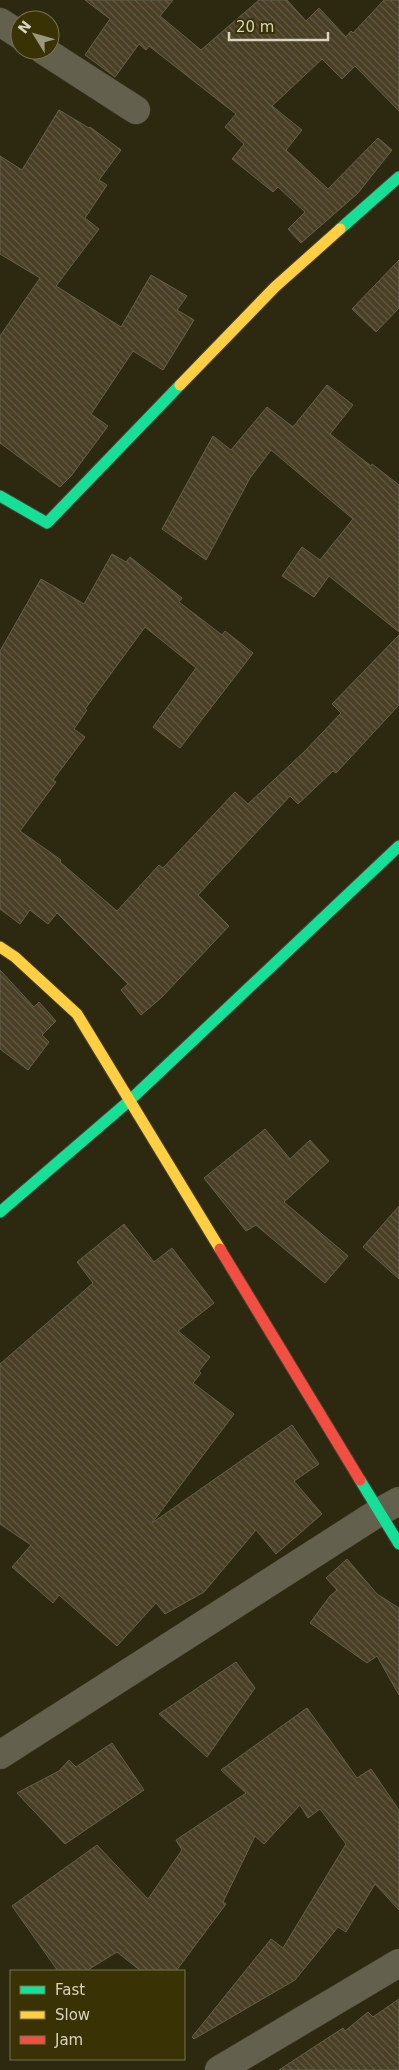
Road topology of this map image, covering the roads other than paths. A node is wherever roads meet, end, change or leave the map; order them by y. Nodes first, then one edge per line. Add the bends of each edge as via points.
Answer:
1 (58, 60) edge
2 (136, 110) dead end
3 (399, 177) edge
4 (0, 496) edge
5 (399, 846) edge
6 (0, 947) edge
7 (129, 1101) junction
8 (0, 1212) edge
9 (389, 1506) edge
10 (399, 1544) edge
11 (0, 1755) edge
12 (399, 1963) edge
13 (219, 2070) edge

1 - 2 street
3 - 4 street via 275,287 47,523
5 - 7 street
6 - 7 street via 77,1014
7 - 8 street
7 - 9 street via 260,1312
9 - 10 street
9 - 11 street
12 - 13 street

